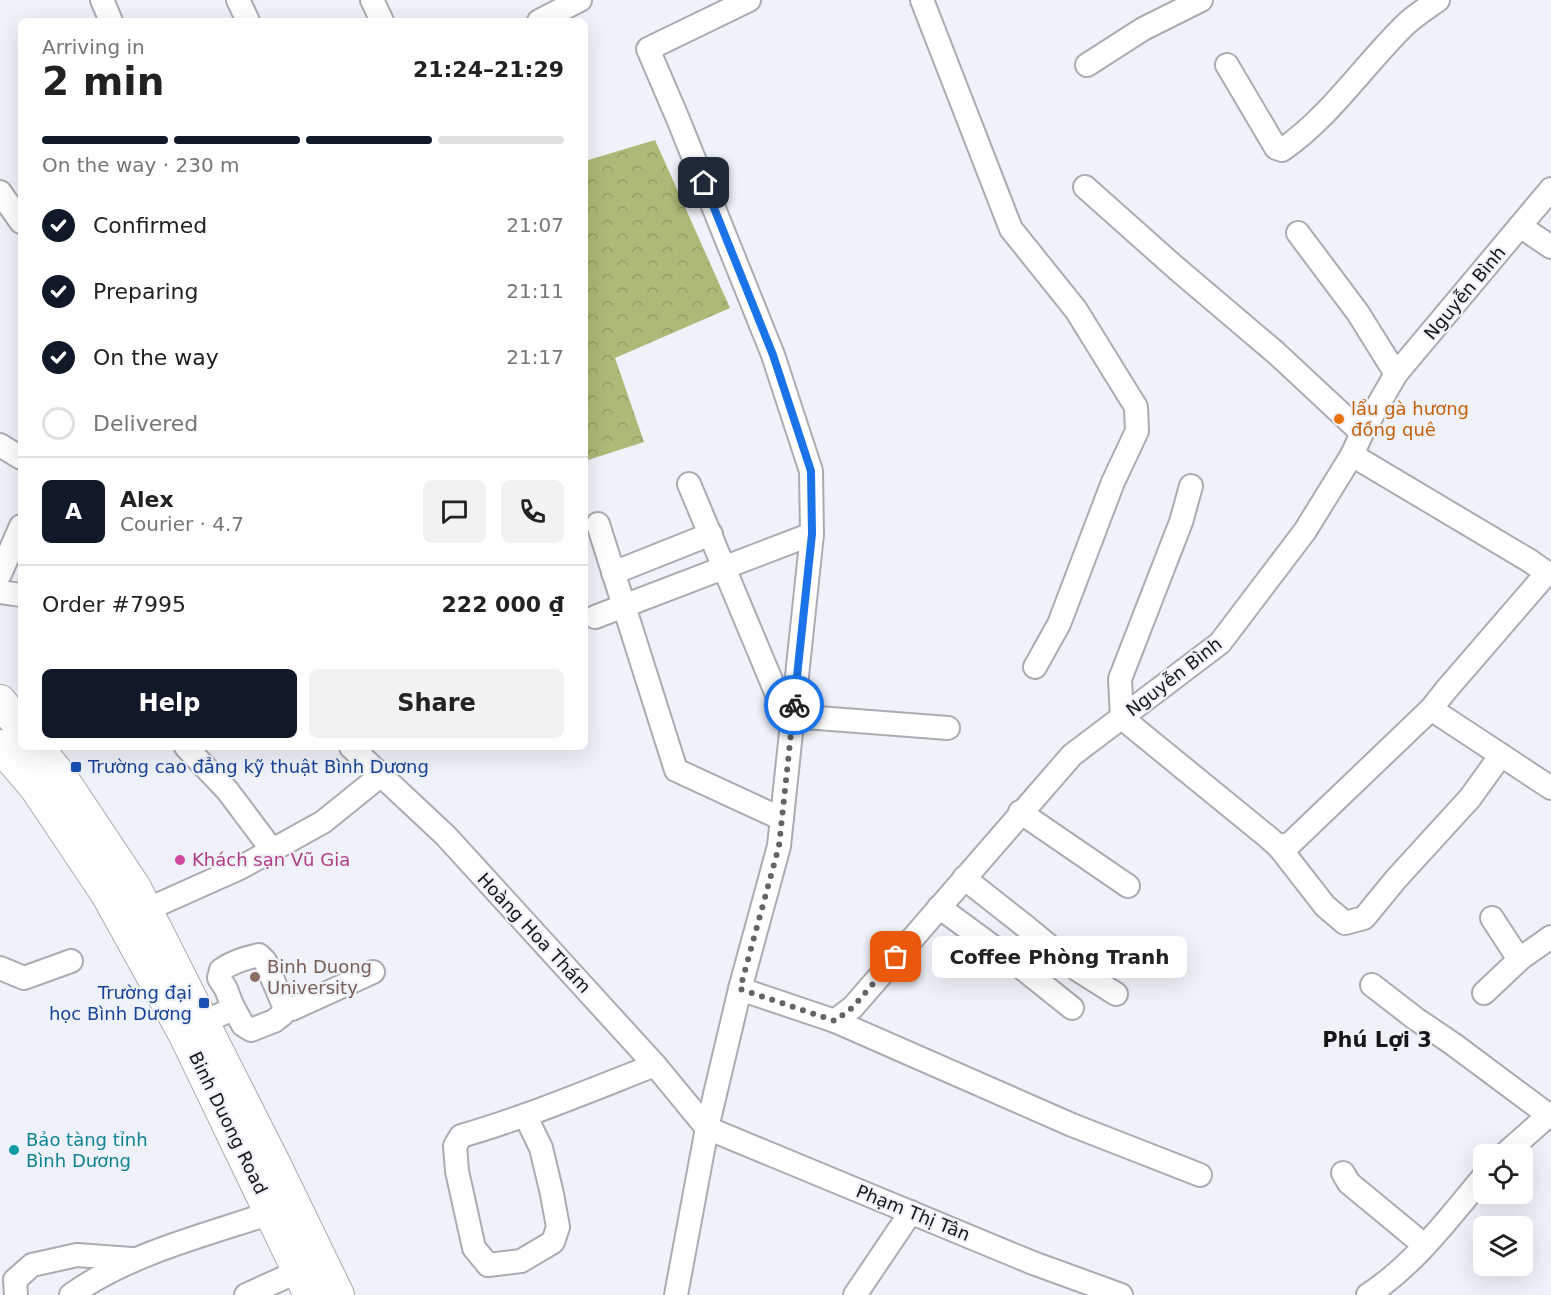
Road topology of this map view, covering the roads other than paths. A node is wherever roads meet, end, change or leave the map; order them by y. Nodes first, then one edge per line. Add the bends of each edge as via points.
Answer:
1 (102, 0) edge
2 (372, 0) edge
3 (580, 0) edge
4 (749, 0) edge
5 (922, 0) edge
6 (1201, 0) edge
7 (1438, 0) edge
8 (110, 18) edge
9 (381, 18) edge
10 (545, 18) edge
11 (1087, 65) dead end
12 (1227, 65) dead end
13 (1085, 187) dead end
14 (1551, 189) edge
15 (0, 192) edge
16 (18, 218) edge
17 (1520, 226) junction
18 (1298, 233) dead end
19 (1551, 247) edge
20 (1396, 374) junction
21 (1362, 433) junction
22 (0, 446) edge
23 (1352, 455) junction
24 (18, 456) edge
25 (689, 484) dead end
26 (1191, 486) dead end
27 (598, 524) dead end
28 (18, 533) edge
29 (711, 534) junction
30 (812, 534) junction
31 (724, 568) junction
32 (1550, 572) edge
33 (613, 573) junction
34 (0, 574) edge
35 (0, 592) edge
36 (18, 595) edge
37 (624, 606) junction
38 (595, 617) dead end
39 (1035, 668) dead end
40 (0, 701) edge
41 (1431, 709) junction
42 (1122, 718) junction
43 (792, 722) junction
44 (18, 723) edge
45 (948, 728) dead end
46 (0, 746) edge
47 (39, 750) edge
48 (189, 750) edge
49 (354, 750) edge
50 (1501, 755) junction
51 (380, 776) junction
52 (1551, 788) edge
53 (1020, 813) junction
54 (782, 819) junction
55 (1279, 847) junction
56 (272, 850) junction
57 (964, 878) junction
58 (1128, 886) dead end
59 (939, 907) junction
60 (146, 910) junction
61 (1492, 918) dead end
62 (1551, 937) edge
63 (1521, 958) junction
64 (71, 962) dead end
65 (0, 968) edge
66 (373, 972) dead end
67 (1372, 985) dead end
68 (740, 989) junction
69 (1484, 993) dead end
70 (1116, 994) dead end
71 (232, 1005) junction
72 (284, 1006) junction
73 (1072, 1008) dead end
74 (835, 1021) junction
75 (203, 1023) junction
76 (655, 1065) junction
77 (525, 1115) junction
78 (1550, 1115) edge
79 (707, 1128) junction
80 (1517, 1144) edge
81 (1343, 1173) dead end
82 (1200, 1175) dead end
83 (1473, 1189) edge
84 (911, 1212) junction
85 (271, 1213) junction
86 (1424, 1245) junction
87 (133, 1259) junction
88 (305, 1283) edge
89 (16, 1295) edge
90 (71, 1295) edge
91 (246, 1295) edge
92 (338, 1295) edge
93 (676, 1295) edge
94 (855, 1295) edge
95 (1121, 1295) edge
96 (1368, 1295) edge

1 - 8 street
2 - 9 street
3 - 10 street
4 - 30 street via 648,49 776,366 811,471
5 - 39 street via 1011,229 1076,310 1136,407 1137,431 1113,482 1059,624
6 - 11 street via 1143,29
7 - 12 street via 1406,23 1324,113 1282,150 1276,148
13 - 21 street
14 - 17 street, Nguyễn Bình
15 - 16 street
17 - 19 street
17 - 20 street, Nguyễn Bình
18 - 20 street via 1358,313
20 - 21 street, Nguyễn Bình
21 - 23 street, Nguyễn Bình
22 - 24 street
23 - 32 street
23 - 42 street, Nguyễn Bình via 1305,531 1220,643
25 - 29 street
26 - 42 street via 1181,522 1120,679
27 - 33 street
28 - 34 street
29 - 31 street
29 - 33 street
30 - 31 street
30 - 43 street
31 - 37 street
31 - 43 street
32 - 41 street
33 - 37 street
35 - 36 street
37 - 38 street
37 - 54 street via 676,770
40 - 44 highway
41 - 50 street
41 - 55 street via 1291,843
42 - 53 street, Nguyễn Bình via 1072,755
42 - 55 street
43 - 45 street
43 - 54 street
46 - 85 highway, Binh Duong Road via 36,788 107,894 185,1035
47 - 60 highway, Binh Duong Road via 135,888
48 - 56 street via 227,790
49 - 51 street, Hoàng Hoa Thám
50 - 52 street
50 - 55 street via 1470,798 1364,918 1345,923 1325,906
51 - 56 street via 322,822
51 - 76 street, Hoàng Hoa Thám via 446,836
53 - 57 street, Nguyễn Bình
53 - 58 street
54 - 68 street via 779,846
56 - 60 street
57 - 59 street, Nguyễn Bình
57 - 70 street via 1078,970
59 - 73 street
59 - 74 street, Nguyễn Bình via 853,1007
60 - 75 highway, Binh Duong Road
61 - 63 street
62 - 63 street
63 - 69 street
64 - 65 street via 24,978
66 - 72 street via 292,1009
67 - 78 street
68 - 74 street
68 - 79 street
71 - 72 street via 243,1025 251,1030 274,1021 283,1014
71 - 72 street via 219,978 221,970 259,955
71 - 75 street
74 - 82 street via 1072,1125
75 - 92 highway, Binh Duong Road
76 - 77 street
76 - 79 street, Hoàng Hoa Thám
77 - 77 street via 461,1136 455,1146 474,1248 488,1265 521,1261 553,1242 558,1227 541,1148
78 - 80 street
79 - 84 street, Phạm Thị Tân
79 - 93 street
81 - 86 street via 1349,1184
83 - 86 street
84 - 94 street
84 - 95 street, Phạm Thị Tân
85 - 87 street
85 - 88 highway, Binh Duong Road
86 - 96 street
87 - 89 street via 77,1256 32,1265 15,1280
87 - 90 street
88 - 91 street

